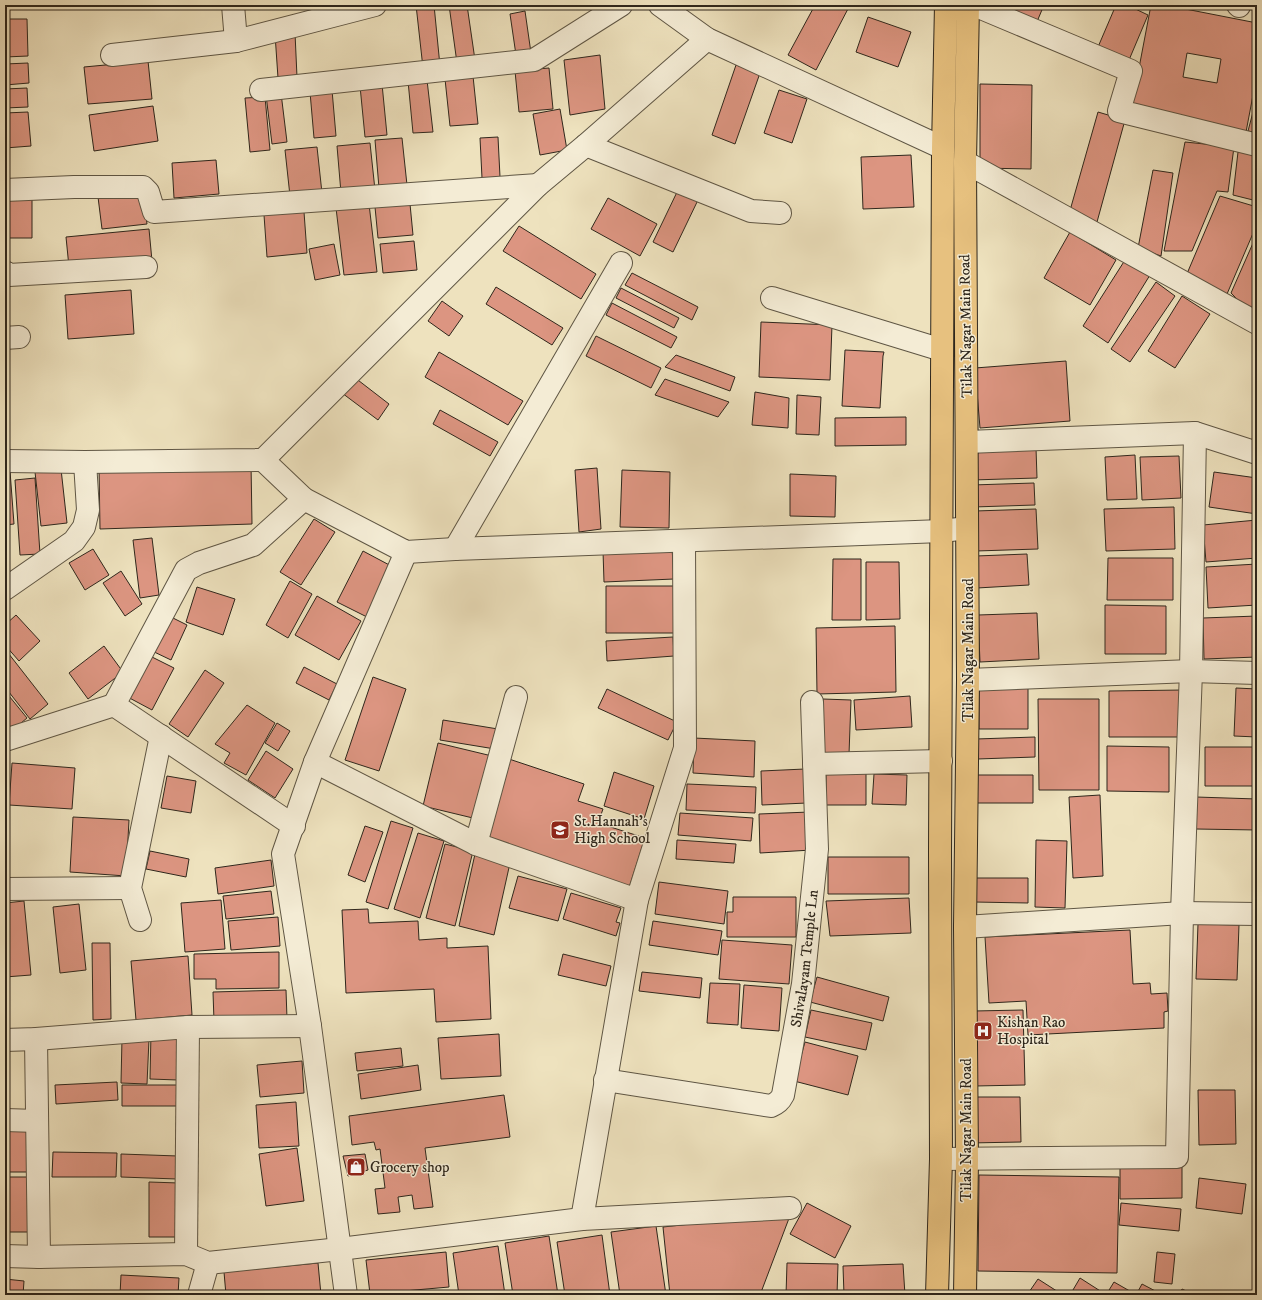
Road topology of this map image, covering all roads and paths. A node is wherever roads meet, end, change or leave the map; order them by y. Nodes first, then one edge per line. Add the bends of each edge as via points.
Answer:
1 (232, 5) edge
2 (375, 5) edge
3 (620, 5) edge
4 (660, 5) edge
5 (946, 5) edge
6 (968, 5) edge
7 (974, 5) edge
8 (707, 39) junction
9 (236, 41) junction
10 (112, 55) dead end
11 (261, 90) dead end
12 (586, 145) junction
13 (1257, 145) edge
14 (942, 148) junction
15 (965, 162) junction
16 (538, 185) junction
17 (5, 190) edge
18 (780, 213) dead end
19 (621, 263) dead end
20 (146, 267) dead end
21 (5, 272) edge
22 (772, 298) dead end
23 (1257, 323) edge
24 (942, 350) junction
25 (1195, 433) junction
26 (967, 442) junction
27 (1257, 453) edge
28 (263, 460) junction
29 (5, 461) edge
30 (85, 462) junction
31 (304, 499) junction
32 (967, 528) junction
33 (942, 531) junction
34 (684, 541) junction
35 (455, 549) junction
36 (406, 552) junction
37 (5, 589) edge
38 (1191, 671) junction
39 (1257, 673) edge
40 (968, 680) junction
41 (516, 697) dead end
42 (812, 702) dead end
43 (114, 705) junction
44 (161, 736) junction
45 (5, 740) edge
46 (941, 761) junction
47 (315, 762) junction
48 (814, 764) junction
49 (294, 826) junction
50 (476, 844) junction
51 (130, 888) junction
52 (5, 889) edge
53 (637, 900) junction
54 (1182, 913) junction
55 (1257, 914) edge
56 (140, 920) dead end
57 (965, 927) junction
58 (310, 1026) junction
59 (188, 1027) junction
60 (36, 1039) junction
61 (5, 1040) edge
62 (605, 1080) junction
63 (5, 1120) edge
64 (37, 1121) junction
65 (941, 1159) junction
66 (967, 1160) junction
67 (790, 1208) dead end
68 (582, 1220) junction
69 (340, 1249) junction
70 (186, 1254) junction
71 (5, 1256) edge
72 (39, 1257) junction
73 (208, 1263) junction
74 (967, 1294) edge
75 (199, 1295) edge
76 (346, 1295) edge
77 (937, 1295) edge

1 - 9 street
2 - 9 street
3 - 11 street via 534,60
4 - 8 street
5 - 14 main road, Tilak Nagar Main Road
6 - 15 main road, Tilak Nagar Main Road
7 - 13 street via 1131,71 1119,110
8 - 12 street
8 - 14 street
9 - 10 street
12 - 16 street
12 - 18 street via 751,211
14 - 24 main road, Tilak Nagar Main Road
15 - 23 street
15 - 26 main road, Tilak Nagar Main Road
16 - 17 street via 154,212 148,192 143,187
16 - 28 street
19 - 35 street
20 - 21 street via 9,275
22 - 24 street
24 - 33 main road, Tilak Nagar Main Road
25 - 26 street
25 - 27 street
25 - 38 street
26 - 32 main road, Tilak Nagar Main Road
28 - 30 street
28 - 31 street
29 - 30 street
30 - 37 street via 88,510 84,527 74,541
31 - 36 street
31 - 43 street via 253,545 199,563 186,570
32 - 33 street
32 - 40 main road, Tilak Nagar Main Road
33 - 34 street
33 - 46 main road, Tilak Nagar Main Road
34 - 35 street
34 - 53 street via 685,748
35 - 36 street
36 - 47 street
38 - 39 street
38 - 40 street
38 - 54 street
40 - 57 main road, Tilak Nagar Main Road
41 - 50 street
42 - 48 street, Shivalayam Temple Ln
43 - 44 street
43 - 45 street
44 - 49 street
44 - 51 street
46 - 48 street
46 - 65 main road, Tilak Nagar Main Road
47 - 49 street
47 - 50 street
48 - 62 street, Shivalayam Temple Ln via 817,849 811,917 803,984 780,1100 771,1106
49 - 58 street via 283,854
50 - 53 street
51 - 52 street
51 - 56 street
53 - 62 street
54 - 55 street
54 - 57 street
54 - 66 street via 1177,1157
57 - 66 main road, Tilak Nagar Main Road
58 - 59 street
58 - 69 street
59 - 60 street
59 - 70 street
60 - 61 street
60 - 64 street
62 - 68 street
63 - 64 street
64 - 72 street
65 - 66 street
65 - 77 main road, Tilak Nagar Main Road
66 - 74 main road, Tilak Nagar Main Road
67 - 68 street
68 - 69 street
69 - 73 street
69 - 76 street
70 - 72 street
70 - 73 street
71 - 72 street
73 - 75 street

